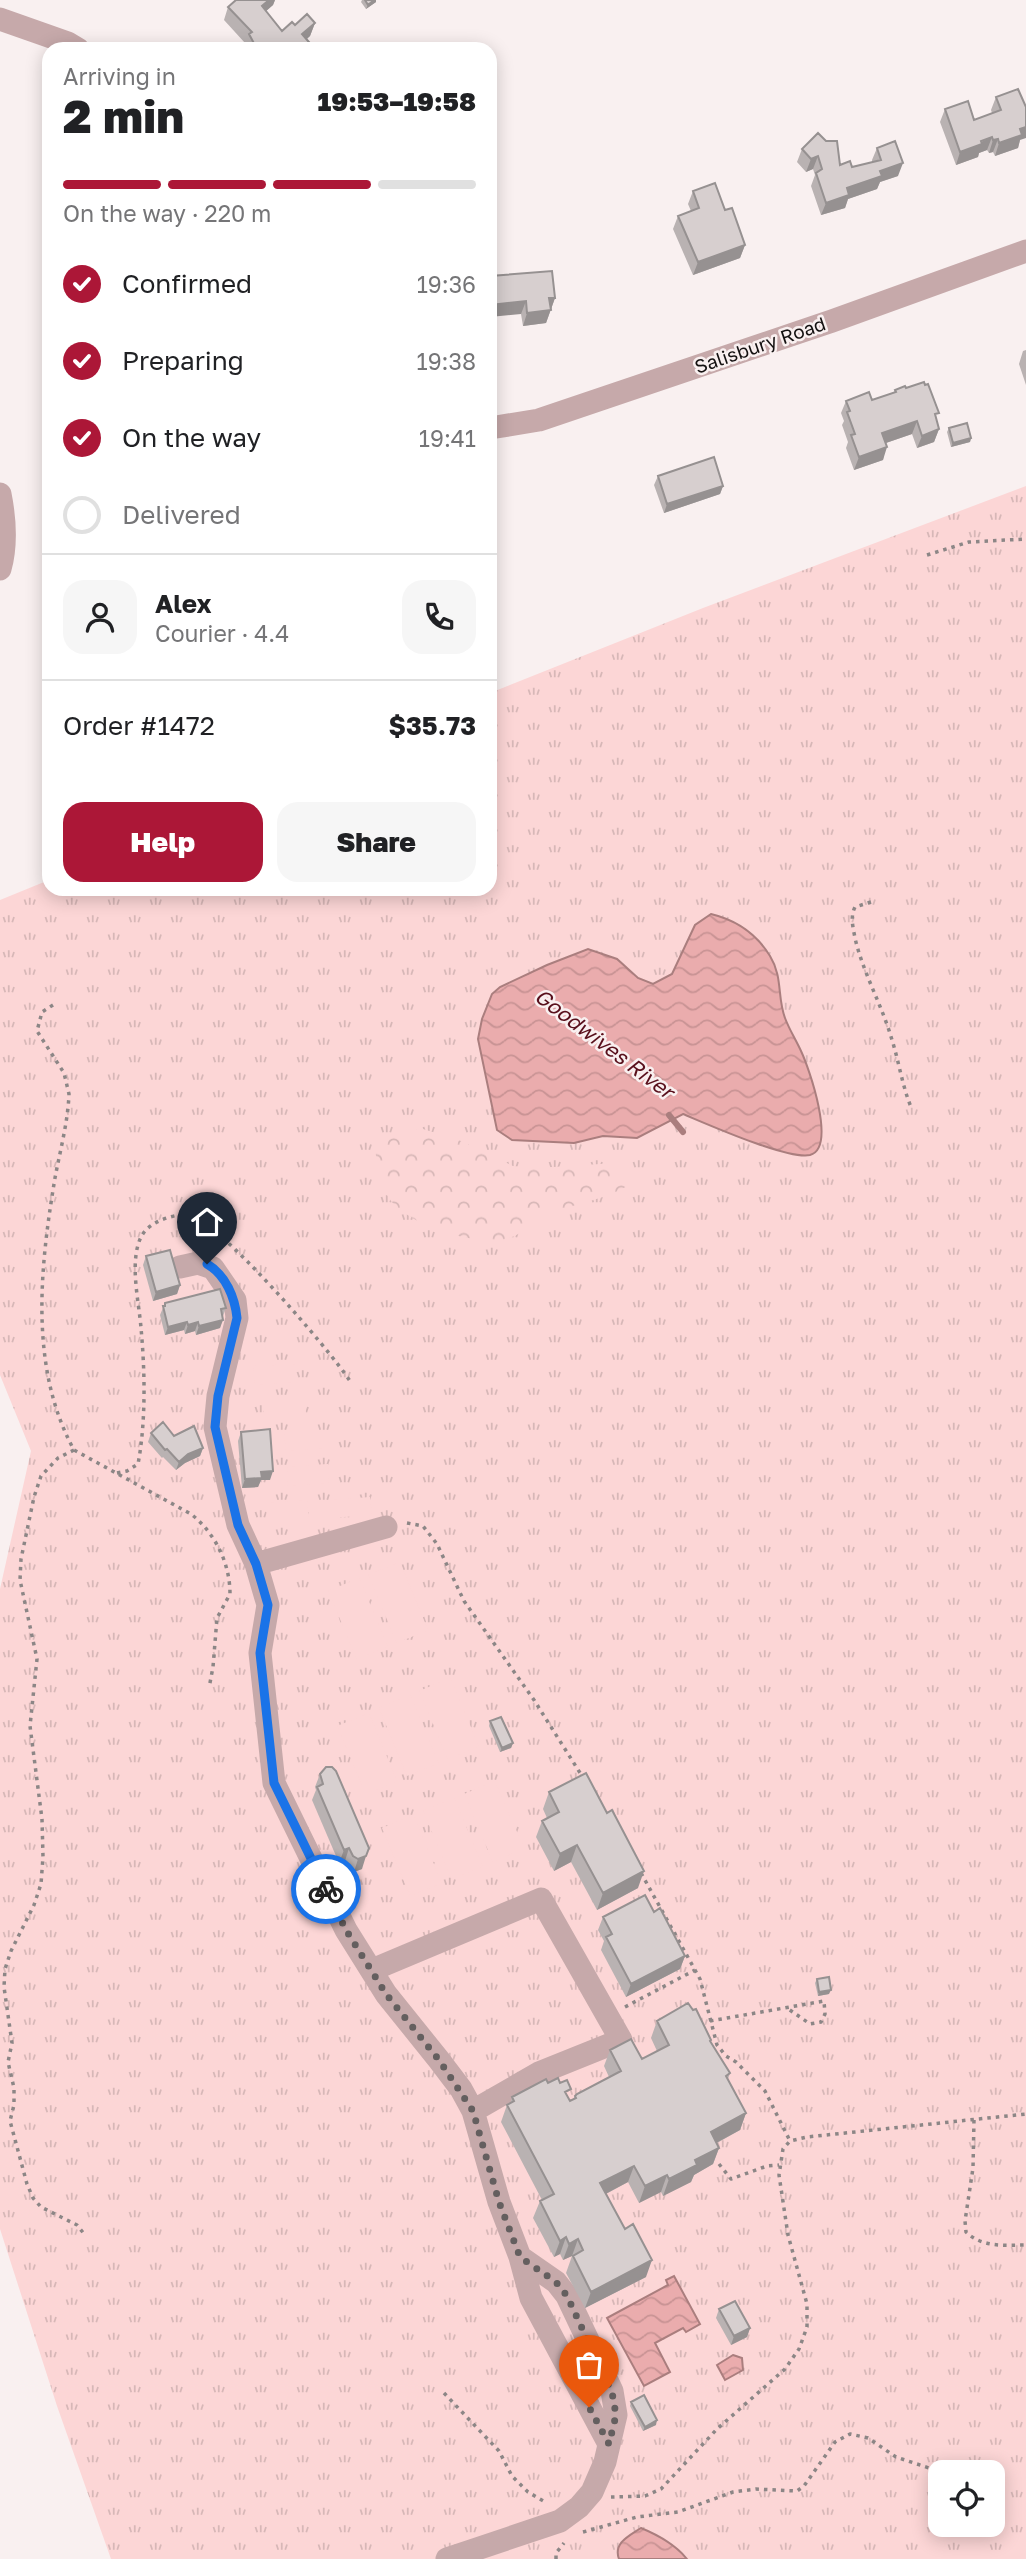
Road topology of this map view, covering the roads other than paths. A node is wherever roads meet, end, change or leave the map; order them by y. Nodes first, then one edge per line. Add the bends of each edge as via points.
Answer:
1 (0, 19) edge
2 (60, 42) edge
3 (1026, 251) edge
4 (497, 427) edge
5 (0, 494) edge
6 (0, 569) edge
7 (180, 1267) dead end
8 (386, 1527) road end
9 (256, 1564) junction
10 (372, 1970) junction
11 (473, 2111) junction
12 (520, 2257) junction
13 (609, 2444) junction
14 (447, 2559) edge

1 - 2 street
3 - 4 street, Salisbury Road via 552,415
5 - 6 street via 5,551
7 - 9 street via 198,1263 213,1268 235,1300 237,1318 215,1427 238,1525
8 - 9 street
9 - 10 street via 268,1605 260,1653 274,1783 346,1930
10 - 11 street
10 - 11 street via 541,1899 621,2040 539,2073
11 - 12 street
12 - 13 street via 531,2298
12 - 13 street via 556,2282 573,2308 612,2392 616,2415
13 - 14 street via 592,2492 573,2512 550,2525

